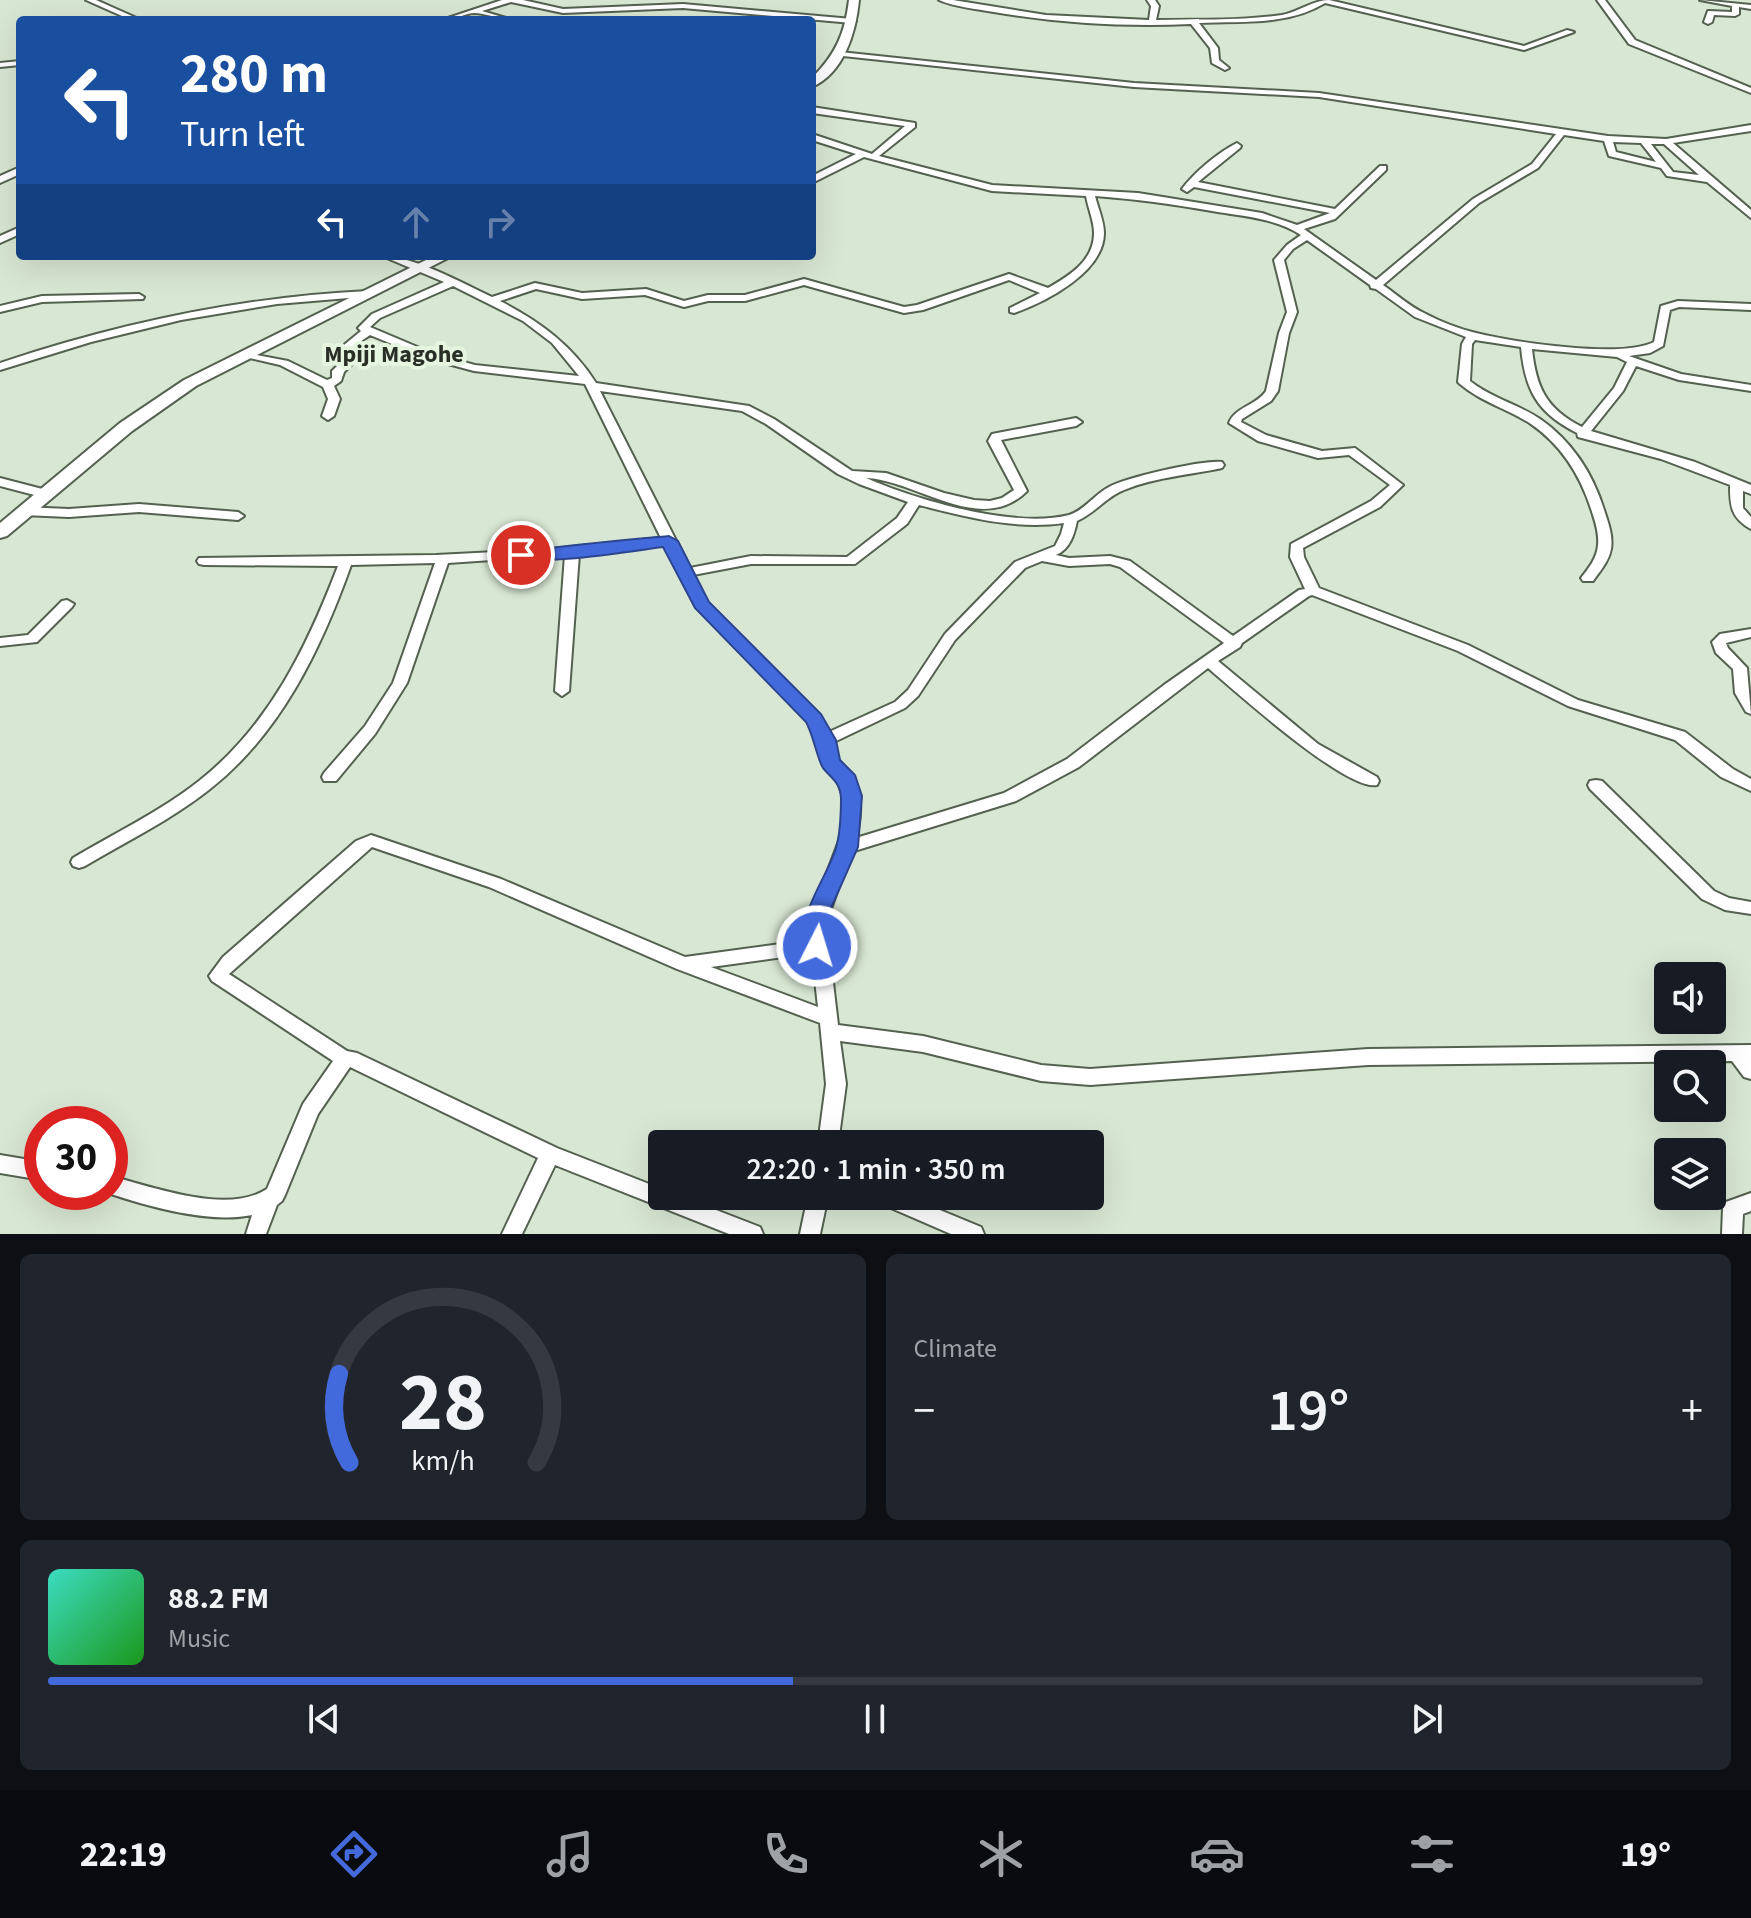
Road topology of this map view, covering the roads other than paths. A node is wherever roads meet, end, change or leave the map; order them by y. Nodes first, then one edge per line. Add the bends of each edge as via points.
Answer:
1 (90, 0) edge
2 (511, 0) edge
3 (854, 0) edge
4 (943, 0) edge
5 (1151, 0) edge
6 (1325, 0) edge
7 (1601, 0) edge
8 (1704, 0) edge
9 (959, 1) edge
10 (1736, 5) junction
11 (1751, 7) edge
12 (474, 11) junction
13 (563, 11) junction
14 (765, 11) junction
15 (128, 16) edge
16 (458, 16) edge
17 (493, 16) edge
18 (550, 16) edge
19 (749, 16) edge
20 (808, 16) edge
21 (816, 17) edge
22 (852, 21) junction
23 (1194, 22) junction
24 (1708, 22) dead end
25 (1152, 24) junction
26 (1570, 32) dead end
27 (843, 54) junction
28 (1225, 68) dead end
29 (816, 70) edge
30 (826, 71) junction
31 (816, 80) edge
32 (1728, 80) junction
33 (1751, 81) edge
34 (1751, 91) edge
35 (816, 111) edge
36 (1751, 128) edge
37 (816, 131) edge
38 (1561, 133) junction
39 (1608, 139) junction
40 (1644, 141) junction
41 (1666, 142) junction
42 (1237, 146) dead end
43 (868, 155) junction
44 (1663, 166) junction
45 (1383, 168) dead end
46 (816, 178) edge
47 (1707, 179) junction
48 (1190, 183) junction
49 (1090, 193) junction
50 (1182, 200) junction
51 (1337, 212) junction
52 (1751, 215) edge
53 (1302, 232) junction
54 (398, 260) edge
55 (437, 260) edge
56 (421, 268) junction
57 (453, 282) junction
58 (1375, 286) junction
59 (1048, 292) junction
60 (368, 294) junction
61 (139, 297) dead end
62 (491, 301) junction
63 (1751, 307) edge
64 (0, 309) edge
65 (1014, 310) dead end
66 (368, 331) junction
67 (1472, 336) junction
68 (1526, 346) junction
69 (0, 353) edge
70 (245, 354) junction
71 (1614, 354) junction
72 (30, 357) junction
73 (1633, 361) junction
74 (0, 367) edge
75 (591, 384) junction
76 (328, 385) junction
77 (1751, 388) edge
78 (328, 416) dead end
79 (1076, 422) dead end
80 (1582, 434) junction
81 (1218, 465) dead end
82 (846, 473) junction
83 (0, 482) edge
84 (1736, 482) junction
85 (1751, 490) edge
86 (46, 494) junction
87 (915, 501) junction
88 (23, 511) junction
89 (238, 516) dead end
90 (1071, 518) junction
91 (1751, 525) edge
92 (0, 532) edge
93 (669, 541) junction
94 (572, 553) junction
95 (1037, 556) junction
96 (443, 559) junction
97 (204, 561) dead end
98 (345, 564) junction
99 (685, 573) junction
100 (1588, 578) dead end
101 (1313, 591) junction
102 (67, 604) dead end
103 (1751, 633) edge
104 (0, 642) edge
105 (1235, 644) junction
106 (1209, 661) junction
107 (562, 691) dead end
108 (1751, 709) edge
109 (826, 740) junction
110 (330, 777) dead end
111 (1371, 781) dead end
112 (1596, 785) dead end
113 (1751, 786) edge
114 (847, 847) junction
115 (79, 862) dead end
116 (1751, 908) edge
117 (817, 946) junction
118 (683, 964) junction
119 (831, 1026) junction
120 (1744, 1054) edge
121 (345, 1059) junction
122 (1751, 1071) edge
123 (830, 1130) edge
124 (550, 1154) junction
125 (0, 1164) edge
126 (24, 1168) edge
127 (128, 1189) edge
128 (1751, 1202) edge
129 (267, 1203) junction
130 (815, 1210) edge
131 (917, 1210) edge
132 (256, 1234) edge
133 (512, 1234) edge
134 (753, 1234) edge
135 (810, 1234) edge
136 (974, 1234) edge
137 (1732, 1234) edge

1 - 15 street
2 - 12 street
2 - 13 street
3 - 22 street
4 - 9 street
5 - 25 street
6 - 23 street via 1297,16
6 - 26 street via 1524,48
7 - 32 street via 1632,42
8 - 10 street
9 - 25 street via 1034,18
10 - 11 street
10 - 24 street via 1735,14 1711,13
12 - 16 street
12 - 17 street
13 - 14 street via 674,6
13 - 18 street
14 - 19 street
14 - 20 street
21 - 22 street
22 - 27 street
23 - 25 street
23 - 28 street via 1214,48 1215,61
27 - 30 street
27 - 38 street via 1134,85 1319,95
29 - 30 street
30 - 31 street
32 - 33 street
32 - 34 street
35 - 43 street via 912,125
36 - 41 street
37 - 43 street via 826,141
38 - 39 street
38 - 58 street via 1535,166 1476,201
39 - 40 street
39 - 44 street via 1612,154
40 - 41 street
40 - 44 street
41 - 47 street
42 - 48 street
43 - 46 street
43 - 49 street via 992,188
44 - 47 street via 1673,175
45 - 51 street
47 - 52 street
48 - 50 street
48 - 51 street
49 - 50 street
49 - 59 street via 1100,238 1096,249 1088,263
50 - 53 street via 1250,213
51 - 53 street
53 - 58 street
53 - 101 street via 1279,260 1293,305 1272,391 1235,423 1262,438 1322,455 1351,451 1397,485 1296,547
54 - 56 street
55 - 56 street
56 - 57 street
56 - 60 street
57 - 62 street
57 - 66 street via 376,316 362,326
58 - 67 street via 1436,324
59 - 62 street via 1009,277 904,310 804,282 745,298 684,304 650,292 593,296 535,286
59 - 65 street
60 - 70 street
60 - 72 street via 243,306
61 - 64 street via 42,299
62 - 75 street via 556,341
63 - 71 street via 1665,308 1659,344 1646,351
66 - 75 street via 474,368
66 - 76 street via 349,345 349,361
67 - 68 street
67 - 100 street via 1464,382 1550,432 1585,475 1607,539 1604,559
68 - 71 street
68 - 80 street via 1531,384
69 - 72 street
70 - 76 street via 284,363
70 - 86 street via 154,406
71 - 73 street
72 - 74 street
73 - 77 street via 1679,377
73 - 80 street via 1619,389
75 - 82 street via 745,408
75 - 93 street
76 - 78 street via 334,399
79 - 82 street via 996,437 1021,491 983,504 951,500 883,476
80 - 84 street
81 - 90 street via 1123,486
82 - 87 street
83 - 86 street
84 - 85 street
84 - 91 street via 1737,509
86 - 88 street
87 - 90 street via 1014,519
87 - 99 street via 902,521 850,561 751,560
88 - 89 street via 139,508
88 - 92 street
90 - 95 street via 1060,549
93 - 94 street
93 - 99 street
94 - 96 street
94 - 107 street
95 - 105 street via 1125,564
95 - 109 street via 1020,565 950,637 900,705
96 - 98 street
96 - 110 street via 400,683 370,730
97 - 98 street
98 - 115 street via 325,620 299,668 268,718 222,771
99 - 109 street via 701,604 814,718
101 - 105 street
101 - 113 street via 1463,648 1563,699 1680,736
102 - 104 street via 32,639
103 - 108 street via 1719,642 1740,668 1742,693
105 - 106 street
106 - 111 street via 1313,748
106 - 114 street via 1073,763 1010,797
109 - 114 street via 830,763 845,775 851,796
112 - 116 street via 1708,895
114 - 117 street via 820,908
117 - 118 street
117 - 119 street
118 - 119 street
118 - 121 street via 495,883 371,841 218,976
119 - 120 street via 1041,1073 1090,1077 1368,1057
119 - 123 street via 836,1084
120 - 122 street
121 - 124 street via 357,1060
121 - 129 street via 310,1110
124 - 133 street
124 - 134 street
125 - 126 street
127 - 129 street via 220,1208 252,1209
128 - 137 street via 1733,1208
129 - 132 street
130 - 135 street
131 - 136 street

